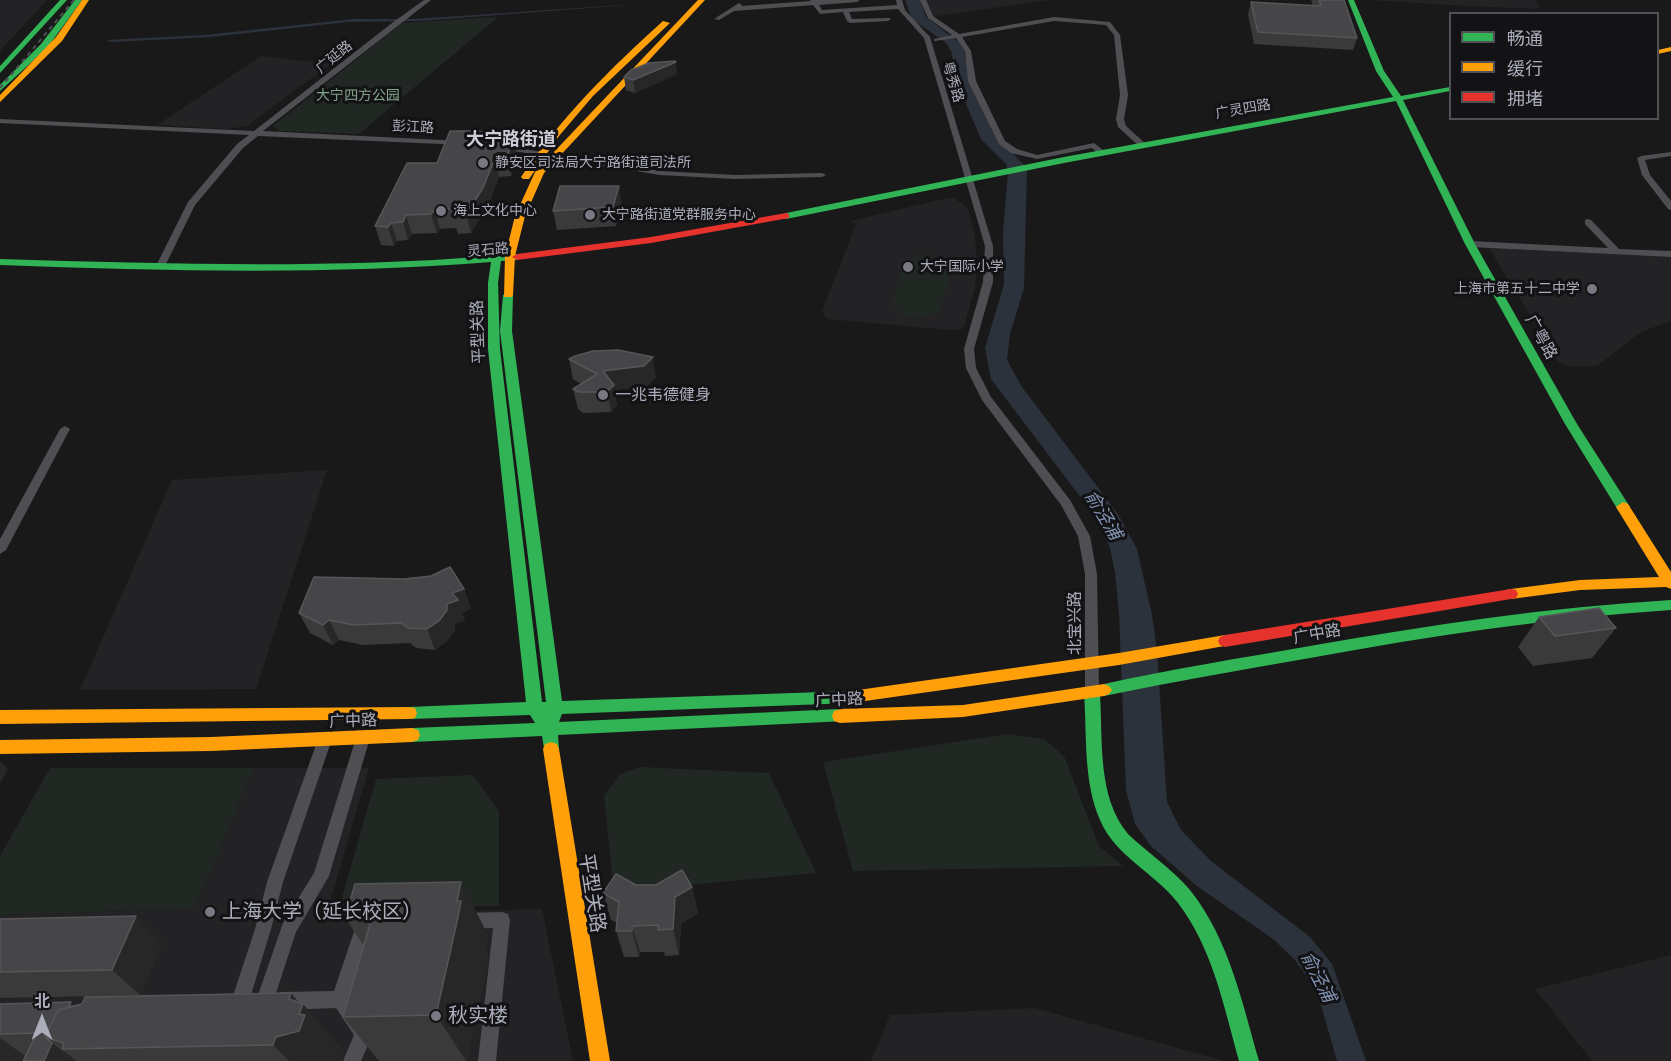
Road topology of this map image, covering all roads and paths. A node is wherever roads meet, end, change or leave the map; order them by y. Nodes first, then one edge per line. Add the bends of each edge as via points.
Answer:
1 (79, 0) edge
2 (87, 0) edge
3 (99, 0) edge
4 (428, 0) edge
5 (693, 0) edge
6 (702, 0) edge
7 (857, 0) edge
8 (923, 0) edge
9 (1351, 0) edge
10 (1362, 0) edge
11 (61, 1) edge
12 (814, 1) edge
13 (900, 4) edge
14 (845, 10) junction
15 (717, 19) dead end
16 (888, 19) dead end
17 (61, 24) junction
18 (931, 28) junction
19 (957, 37) junction
20 (936, 40) dead end
21 (51, 48) junction
22 (0, 64) edge
23 (0, 73) edge
24 (0, 89) edge
25 (1449, 89) edge
26 (1398, 98) junction
27 (0, 100) edge
28 (0, 121) edge
29 (255, 133) junction
30 (465, 143) edge
31 (489, 145) edge
32 (1143, 145) junction
33 (539, 153) junction
34 (1103, 153) junction
35 (1671, 154) edge
36 (555, 156) junction
37 (822, 175) dead end
38 (987, 176) joint
39 (970, 180) junction
40 (1671, 207) edge
41 (1588, 222) dead end
42 (1470, 244) junction
43 (1616, 252) junction
44 (1671, 254) edge
45 (0, 262) edge
46 (503, 262) junction
47 (161, 266) junction
48 (0, 269) edge
49 (65, 429) dead end
50 (0, 550) edge
51 (1670, 583) edge
52 (1671, 605) edge
53 (1091, 663) junction
54 (1092, 693) junction
55 (535, 710) junction
56 (555, 710) junction
57 (0, 717) edge
58 (549, 730) junction
59 (363, 738) junction
60 (326, 739) junction
61 (0, 747) edge
62 (377, 921) edge
63 (445, 921) edge
64 (340, 999) junction
65 (265, 1001) junction
66 (352, 1061) edge
67 (487, 1061) edge
68 (600, 1061) edge
69 (1249, 1061) edge

1 - 17 main road
2 - 17 main road
2 - 21 main road
3 - 21 main road
4 - 29 street, 广延路
5 - 33 main road, 平型关路 via 591,90
6 - 36 main road, 平型关路
7 - 12 street
8 - 18 street
9 - 26 main road, 广粤路 via 1380,71
10 - 26 main road, 广粤路 via 1397,81
11 - 22 main road
11 - 23 main road via 28,47
12 - 14 street via 820,12
12 - 15 street via 748,8 746,0
13 - 14 street
13 - 18 street, 粤秀路
14 - 16 street via 850,21
17 - 24 main road
18 - 19 street
18 - 39 street, 粤秀路 via 927,37
19 - 20 street
19 - 32 street via 1054,19 1108,23 1116,35 1124,94 1122,127
19 - 34 street via 968,51 972,81 1002,141 1014,151 1037,157 1094,145
21 - 27 main road
25 - 26 main road, 广灵四路
26 - 32 main road, 广灵四路
26 - 42 main road, 广粤路
28 - 29 street, 彭江路
29 - 30 street, 彭江路
29 - 47 street, 广延路 via 191,204
31 - 33 street
32 - 34 main road, 广灵四路
33 - 36 street
33 - 46 main road, 平型关路 via 507,219
34 - 38 main road, 广灵四路
35 - 40 street via 1641,158 1646,175
36 - 37 street via 687,175
36 - 46 main road, 平型关路 via 540,172 530,192
38 - 39 main road, 灵石路
39 - 46 main road, 灵石路 via 713,231
39 - 53 street, 北宝兴路 via 990,262 985,295 970,342 970,368 986,398 1080,527 1091,574
41 - 43 street
42 - 43 street
42 - 51 main road, 广粤路 via 1571,424
43 - 44 street
45 - 47 main road, 灵石路
46 - 47 main road, 灵石路
46 - 48 main road, 灵石路 via 306,275
46 - 55 main road, 平型关路 via 492,320 494,350
46 - 56 main road, 平型关路 via 506,331
49 - 50 street
51 - 53 main road, 广中路 via 1580,585 1468,599
52 - 54 main road, 广中路 via 1603,608 1431,631
53 - 54 street, 北宝兴路
53 - 56 main road, 广中路 via 857,697
54 - 58 main road, 广中路 via 963,711
54 - 69 main road, 北宝兴路 via 1098,779 1107,818 1128,845 1148,859 1184,896 1204,924 1224,969
55 - 56 main road, 广中路
55 - 57 main road, 广中路
55 - 58 main road, 平型关路
56 - 58 main road, 平型关路
58 - 59 main road, 广中路
58 - 68 main road, 平型关路
59 - 60 main road, 广中路
59 - 65 street via 321,876 289,929
60 - 61 main road, 广中路
60 - 65 street via 275,882 240,1002
62 - 64 street via 366,921
63 - 67 street via 502,920
64 - 65 street
64 - 66 street via 364,1034

